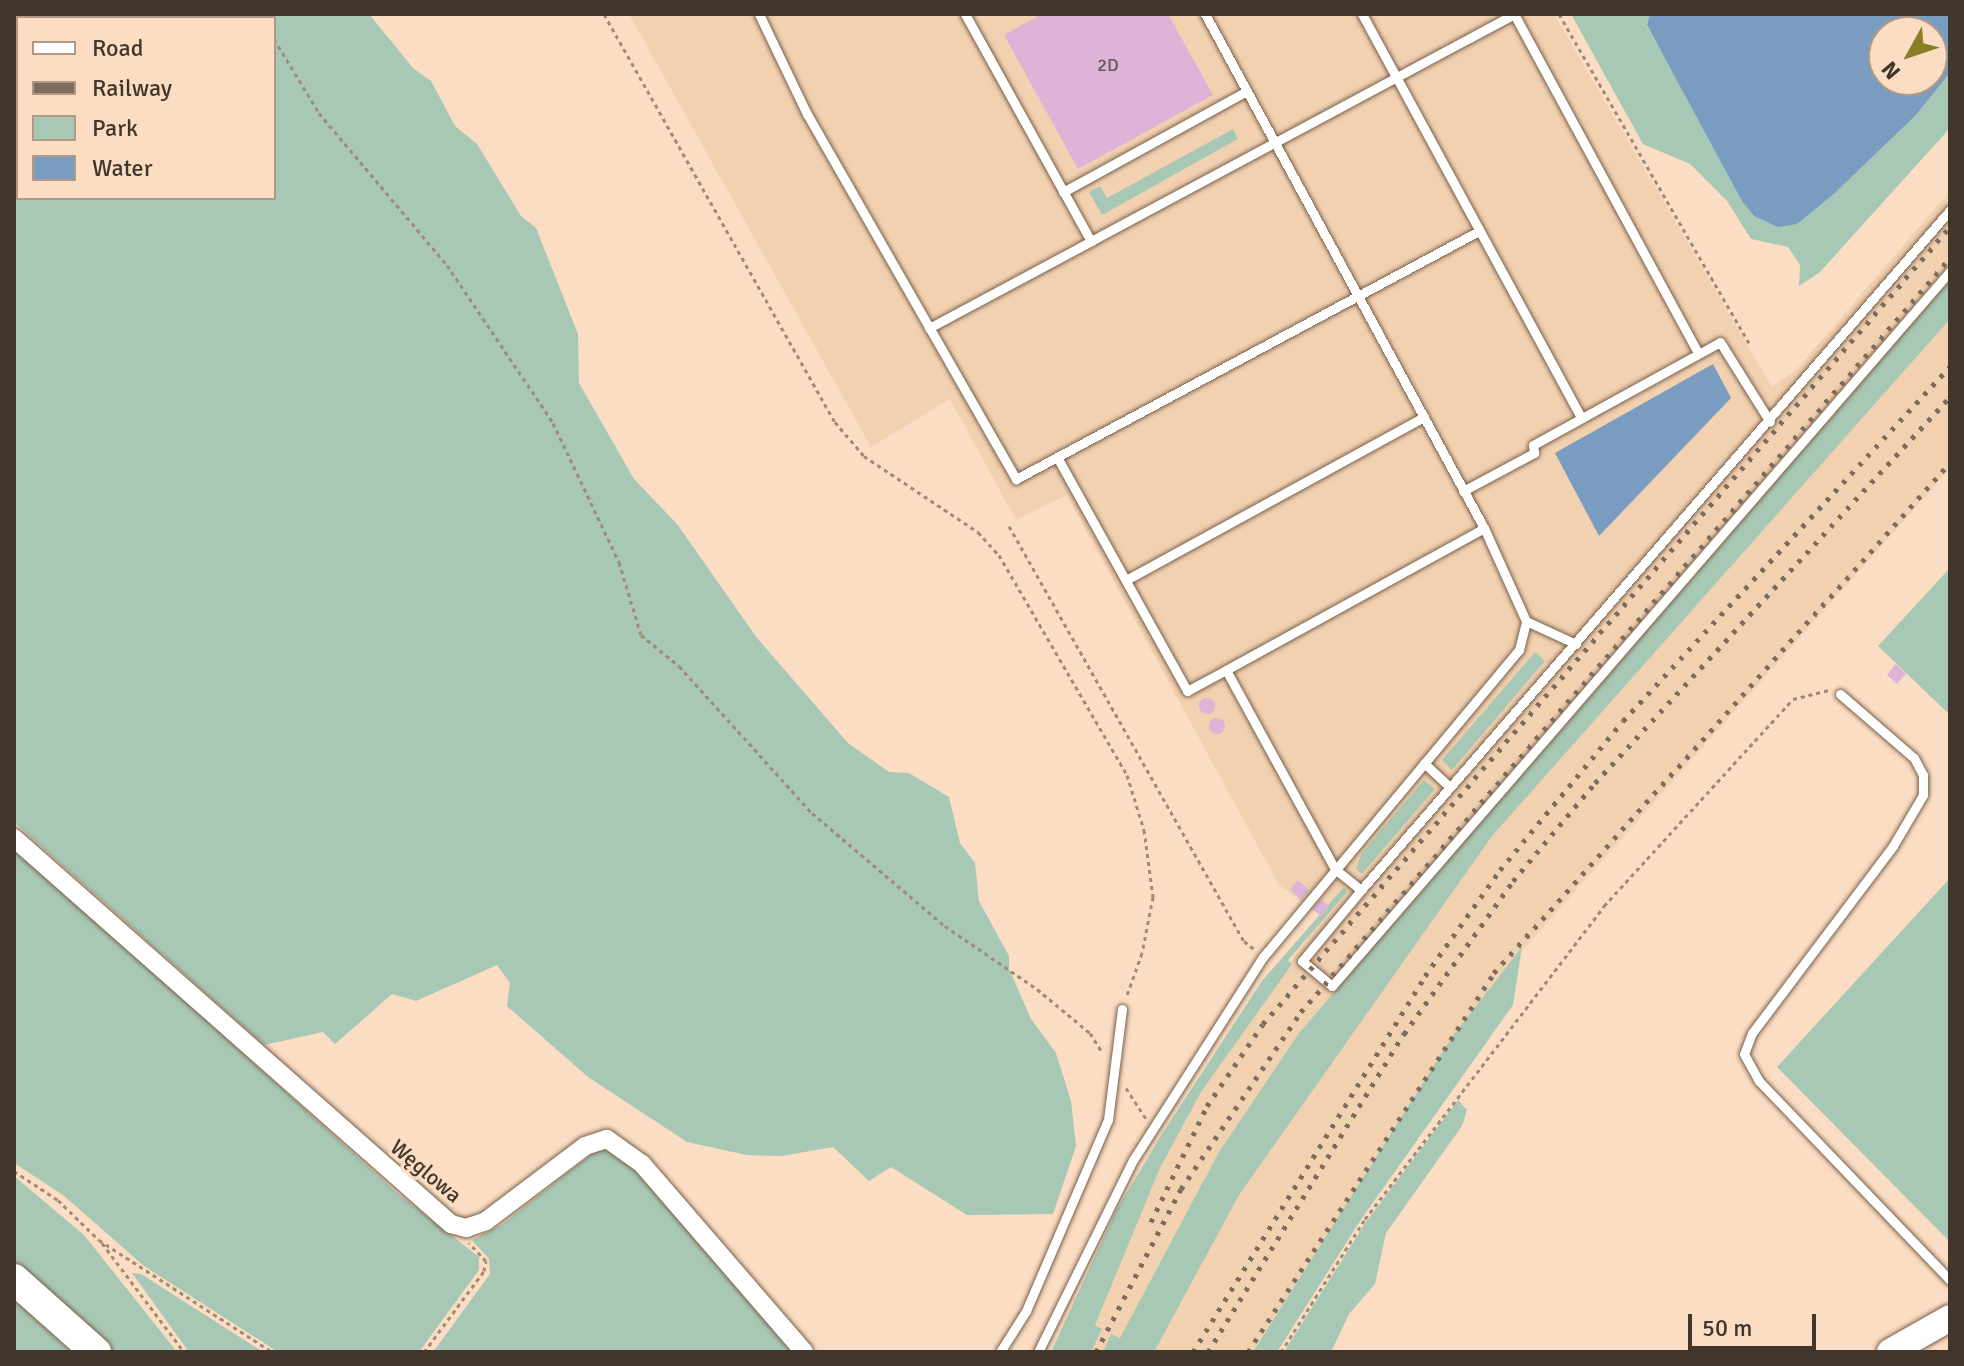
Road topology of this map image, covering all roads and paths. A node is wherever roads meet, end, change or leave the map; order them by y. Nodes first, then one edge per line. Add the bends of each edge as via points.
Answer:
1 (604, 14) edge
2 (759, 14) edge
3 (965, 14) edge
4 (1205, 14) edge
5 (1362, 14) edge
6 (1514, 14) edge
7 (1559, 14) edge
8 (276, 42) edge
9 (1396, 78) junction
10 (1247, 91) junction
11 (1274, 142) junction
12 (1063, 192) junction
13 (1950, 210) edge
14 (1479, 231) junction
15 (1091, 241) junction
16 (1950, 271) edge
17 (1358, 296) junction
18 (929, 328) junction
19 (1749, 343) dead end
20 (1698, 353) junction
21 (1424, 417) junction
22 (1581, 418) junction
23 (1770, 422) junction
24 (1057, 457) junction
25 (1463, 491) junction
26 (1009, 526) dead end
27 (1484, 528) junction
28 (1126, 580) junction
29 (1526, 621) junction
30 (1576, 644) junction
31 (1226, 670) junction
32 (1840, 694) joint
33 (1424, 763) junction
34 (1450, 787) junction
35 (14, 838) edge
36 (1335, 869) junction
37 (1361, 890) junction
38 (1263, 957) junction
39 (1122, 1009) joint
40 (1116, 1074) junction
41 (1152, 1129) junction
42 (14, 1171) edge
43 (466, 1228) junction
44 (99, 1240) junction
45 (14, 1279) edge
46 (1950, 1280) edge
47 (1950, 1318) edge
48 (96, 1352) edge
49 (184, 1352) edge
50 (272, 1352) edge
51 (424, 1352) edge
52 (804, 1352) edge
53 (1000, 1352) edge
54 (1038, 1352) edge
55 (1281, 1352) edge
56 (1890, 1352) edge

1 - 39 path via 835,422 864,456 978,532 999,555 1127,775 1144,830 1153,897 1142,953
2 - 18 lane via 807,114
3 - 12 lane
4 - 10 lane
5 - 9 lane
6 - 9 lane
6 - 20 lane
7 - 19 path
8 - 40 path via 319,113 447,265 553,423 619,562 641,635 679,666 812,813 945,926 1090,1033
9 - 11 lane
9 - 14 lane
10 - 11 lane
10 - 12 lane
11 - 15 lane
11 - 17 lane
12 - 15 lane
13 - 23 lane
14 - 17 lane
14 - 22 lane
15 - 18 lane
16 - 37 lane via 1332,986 1302,961
17 - 21 lane
17 - 24 lane
18 - 24 lane via 1016,479
20 - 22 lane
20 - 23 lane via 1720,342
21 - 25 lane
21 - 28 lane
22 - 25 lane via 1533,445 1534,453
23 - 30 lane
24 - 28 lane
25 - 27 lane
26 - 38 path via 1244,941
27 - 29 lane
27 - 31 lane
28 - 31 lane via 1187,691
29 - 30 lane
29 - 33 lane via 1519,650
30 - 34 lane
31 - 36 lane
32 - 46 lane via 1914,758 1923,775 1923,795 1893,846 1752,1033 1744,1054 1759,1081
32 - 55 path via 1823,688 1793,699 1658,842 1521,1009 1392,1182
33 - 34 lane
33 - 36 lane
34 - 37 lane
35 - 43 street, Węglowa via 405,1187 451,1224
36 - 37 lane
36 - 38 lane
38 - 41 lane
39 - 40 lane
40 - 41 path
40 - 53 lane via 1108,1120 1026,1311
41 - 54 lane via 1095,1231
42 - 44 path via 58,1200
43 - 51 path via 471,1247 486,1261 484,1271
43 - 52 street, Węglowa via 502,1211 585,1146 607,1139 642,1164
44 - 49 path
44 - 50 path
45 - 48 main road
47 - 56 street

